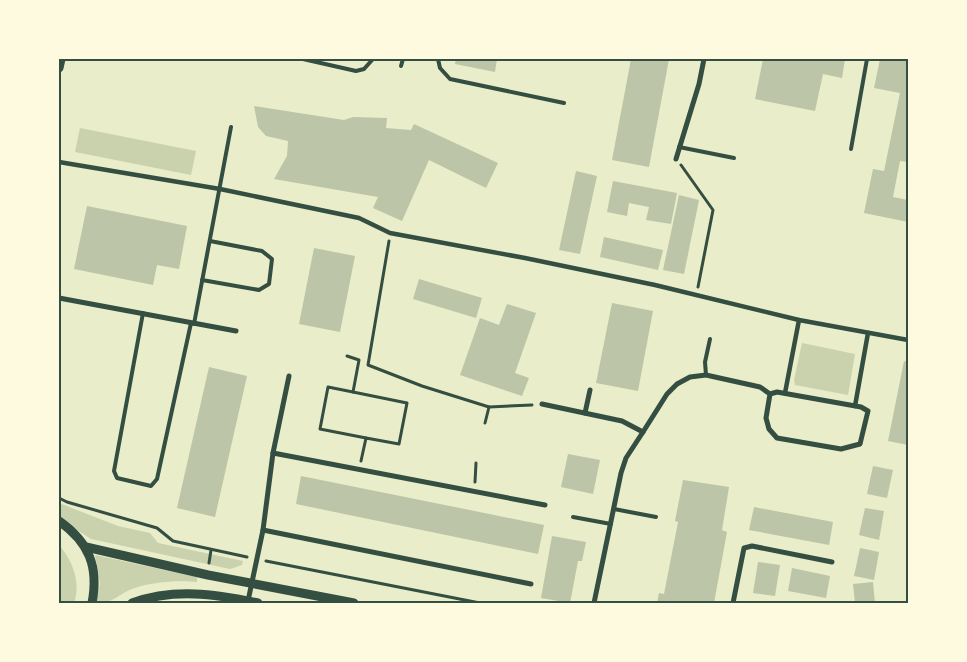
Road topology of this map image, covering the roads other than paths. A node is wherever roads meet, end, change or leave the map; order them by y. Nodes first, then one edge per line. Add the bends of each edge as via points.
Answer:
1 (61, 59) edge
2 (304, 59) edge
3 (373, 59) edge
4 (403, 59) edge
5 (438, 59) edge
6 (704, 59) edge
7 (867, 59) edge
8 (402, 66) dead end
9 (59, 68) edge
10 (564, 102) dead end
11 (231, 126) dead end
12 (680, 147) junction
13 (850, 149) dead end
14 (734, 158) dead end
15 (676, 160) road end
16 (59, 162) edge
17 (220, 189) junction
18 (210, 241) junction
19 (202, 280) junction
20 (59, 298) edge
21 (143, 313) junction
22 (799, 320) junction
23 (193, 324) junction
24 (236, 332) dead end
25 (868, 332) junction
26 (710, 338) dead end
27 (908, 340) edge
28 (706, 375) junction
29 (289, 376) dead end
30 (590, 390) dead end
31 (785, 393) junction
32 (770, 394) junction
33 (542, 404) road end
34 (855, 406) junction
35 (585, 413) junction
36 (643, 432) junction
37 (274, 453) junction
38 (545, 505) dead end
39 (614, 509) junction
40 (572, 517) dead end
41 (656, 518) dead end
42 (59, 521) edge
43 (611, 524) junction
44 (263, 530) junction
45 (86, 547) junction
46 (832, 562) dead end
47 (251, 583) junction
48 (531, 584) dead end
49 (248, 601) junction
50 (92, 603) edge
51 (132, 603) edge
52 (258, 603) edge
53 (354, 603) edge
54 (594, 603) edge
55 (733, 603) edge

1 - 9 street
2 - 3 lane via 356,71 364,70
4 - 8 lane
5 - 10 lane via 440,68 450,79
6 - 12 street
7 - 13 lane
11 - 17 lane
12 - 14 lane
12 - 15 street
16 - 17 street
17 - 18 lane
17 - 22 street via 358,218 390,233 534,260
18 - 19 lane
18 - 19 lane via 262,251 272,259 269,284 259,290
19 - 23 lane
20 - 21 street
21 - 23 street
21 - 23 lane via 114,471 117,478 151,486 157,479
22 - 25 street
22 - 31 street
23 - 24 street
25 - 27 street
25 - 34 street
26 - 28 lane
28 - 32 street via 760,387
28 - 36 street via 690,377 676,384
29 - 37 street
30 - 35 street
31 - 32 street
31 - 34 street
32 - 34 street via 766,418 769,429 777,438 841,449 860,444 868,411
33 - 35 street
35 - 36 street via 622,421
36 - 39 street via 626,458
37 - 38 street
37 - 44 street
39 - 41 lane
39 - 43 street
40 - 43 lane
42 - 45 street via 72,530
43 - 54 street
44 - 47 street
44 - 48 street
45 - 47 street
45 - 50 street via 94,582
46 - 55 street via 752,546 744,548
47 - 49 street
47 - 53 street
49 - 51 street via 173,593
49 - 52 street

